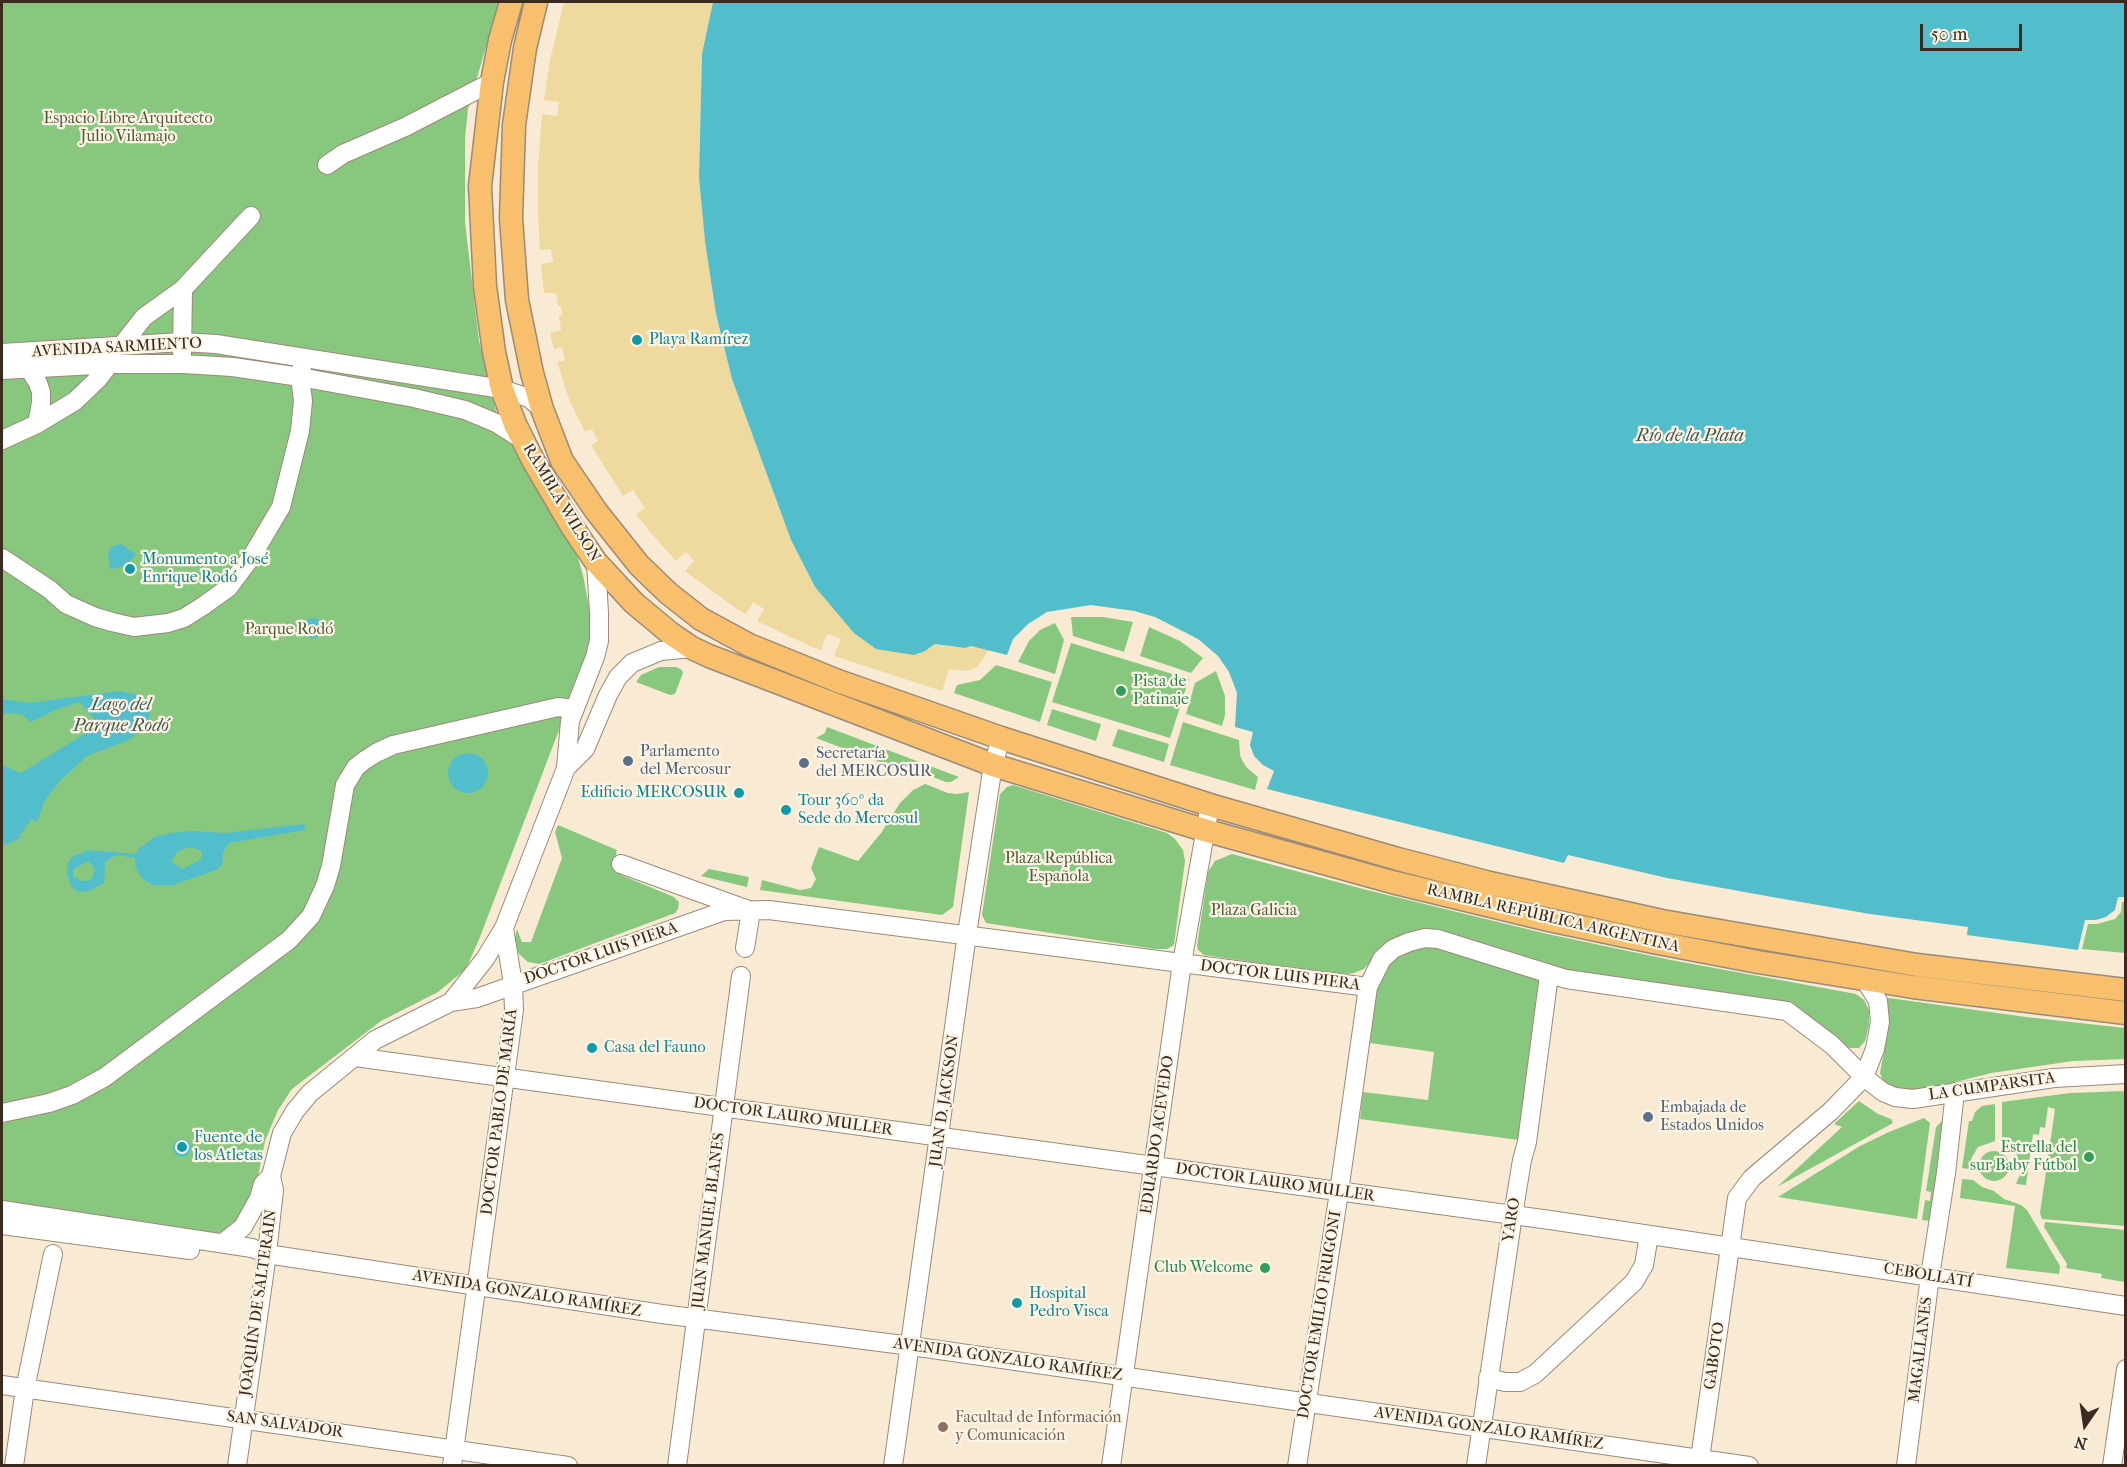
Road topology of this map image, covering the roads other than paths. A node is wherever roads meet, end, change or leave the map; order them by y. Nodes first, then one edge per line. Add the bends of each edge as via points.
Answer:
1 (511, 2) edge
2 (536, 2) edge
3 (492, 82) junction
4 (327, 165) dead end
5 (251, 216) dead end
6 (183, 289) junction
7 (182, 342) junction
8 (122, 345) junction
9 (2, 353) edge
10 (304, 357) junction
11 (183, 364) junction
12 (109, 365) junction
13 (29, 369) junction
14 (2, 370) edge
15 (300, 377) junction
16 (502, 389) junction
17 (542, 409) junction
18 (37, 424) junction
19 (2, 440) edge
20 (523, 440) junction
21 (2, 558) edge
22 (596, 562) junction
23 (692, 648) junction
24 (584, 683) junction
25 (608, 694) junction
26 (574, 709) junction
27 (1001, 738) junction
28 (993, 765) junction
29 (566, 768) junction
30 (1210, 805) junction
31 (1204, 830) junction
32 (621, 864) dead end
33 (751, 911) junction
34 (504, 928) junction
35 (968, 934) junction
36 (745, 948) dead end
37 (1182, 963) junction
38 (1549, 975) junction
39 (741, 976) dead end
40 (1864, 980) junction
41 (513, 984) junction
42 (1368, 987) junction
43 (2126, 990) edge
44 (451, 1002) junction
45 (2126, 1013) edge
46 (355, 1057) junction
47 (2126, 1074) edge
48 (505, 1076) junction
49 (1864, 1077) junction
50 (1955, 1092) junction
51 (723, 1109) junction
52 (2, 1113) edge
53 (940, 1137) junction
54 (1154, 1165) junction
55 (272, 1176) junction
56 (1339, 1192) junction
57 (2, 1210) edge
58 (1513, 1215) junction
59 (2, 1225) edge
60 (1649, 1235) junction
61 (223, 1243) junction
62 (1730, 1247) junction
63 (53, 1254) dead end
64 (267, 1254) junction
65 (1930, 1276) junction
66 (478, 1286) junction
67 (2126, 1306) edge
68 (696, 1319) junction
69 (911, 1346) junction
70 (2126, 1369) edge
71 (1123, 1376) junction
72 (1488, 1378) junction
73 (2, 1385) edge
74 (25, 1389) junction
75 (1306, 1403) junction
76 (243, 1419) junction
77 (1480, 1427) junction
78 (453, 1457) edge
79 (1699, 1462) edge
80 (14, 1466) edge
81 (237, 1466) edge
82 (568, 1466) edge
83 (677, 1466) edge
84 (893, 1466) edge
85 (1112, 1466) edge
86 (1297, 1466) edge
87 (1476, 1466) edge
88 (1749, 1466) edge
89 (1906, 1466) edge
90 (2112, 1466) edge

1 - 3 main road, RAMBLA WILSON
2 - 17 main road, RAMBLA WILSON via 514,125 511,218 517,300
3 - 4 street
3 - 16 main road, RAMBLA WILSON via 480,186 485,286
5 - 6 street
6 - 7 street
6 - 8 street via 144,317
7 - 8 street, AVENIDA SARMIENTO
7 - 10 street, AVENIDA SARMIENTO
7 - 11 street
8 - 9 street, AVENIDA SARMIENTO
10 - 15 street
10 - 16 street, AVENIDA SARMIENTO
11 - 12 street, AVENIDA SARMIENTO
11 - 15 street, AVENIDA SARMIENTO
12 - 13 street, AVENIDA SARMIENTO
12 - 18 street via 75,401
13 - 14 street, AVENIDA SARMIENTO
13 - 18 street via 40,392
15 - 20 street, AVENIDA SARMIENTO via 465,410
15 - 21 street via 300,431 281,507 228,588 184,618 134,627 95,617 66,604
16 - 17 street, AVENIDA SARMIENTO via 529,398
16 - 20 main road, RAMBLA WILSON
17 - 27 main road, RAMBLA WILSON via 562,460 609,529 653,579 701,619 749,645 828,677
18 - 19 street
20 - 22 main road, RAMBLA WILSON
22 - 23 main road, RAMBLA WILSON via 634,603
22 - 24 street via 599,641
23 - 25 street via 661,651 632,663
23 - 28 main road, RAMBLA WILSON
24 - 25 street
24 - 26 street
25 - 29 street via 585,749
26 - 29 street
26 - 52 street via 558,706 404,743 365,760 345,785 325,886 311,916 289,940 105,1077 72,1095
27 - 28 street, JUAN D. JACKSON
27 - 30 main road, RAMBLA REPÚBLICA ARGENTINA
28 - 31 main road, RAMBLA REPÚBLICA ARGENTINA
28 - 35 street, JUAN D. JACKSON
29 - 34 street
30 - 31 street, EDUARDO ACEVEDO
30 - 43 main road, RAMBLA REPÚBLICA ARGENTINA via 1432,868 1662,921 1917,965
31 - 37 street, EDUARDO ACEVEDO
31 - 40 main road, RAMBLA REPÚBLICA ARGENTINA via 1549,920
32 - 33 street, DOCTOR LUIS PIERA
33 - 35 street, DOCTOR LUIS PIERA
33 - 36 street
33 - 41 street, DOCTOR LUIS PIERA via 724,911
34 - 41 street, DOCTOR PABLO DE MARÍA
34 - 44 street, DOCTOR LUIS PIERA
35 - 37 street, DOCTOR LUIS PIERA
35 - 53 street, JUAN D. JACKSON
37 - 42 street, DOCTOR LUIS PIERA
37 - 54 street, EDUARDO ACEVEDO
38 - 42 street, DOCTOR LUIS PIERA via 1459,944 1425,938 1393,949 1382,959
38 - 49 street, DOCTOR LUIS PIERA via 1787,1011 1833,1045
38 - 58 street, YARO via 1527,1142
39 - 51 street, JUAN MANUEL BLANES
40 - 45 main road, RAMBLA REPÚBLICA ARGENTINA
40 - 49 street via 1878,1001 1880,1022
41 - 44 street, DOCTOR LUIS PIERA via 477,998
41 - 48 street, DOCTOR PABLO DE MARÍA via 514,1010
42 - 56 street, DOCTOR EMILIO FRUGONI
44 - 46 street, DOCTOR LUIS PIERA via 385,1034
46 - 48 street, DOCTOR LAURO MULLER
46 - 55 street, JOAQUÍN DE SALTERAIN via 310,1093 295,1111 282,1133
47 - 50 street, LA CUMPARSITA via 2054,1078
48 - 51 street, DOCTOR LAURO MULLER
48 - 66 street, DOCTOR PABLO DE MARÍA
49 - 50 street, LA CUMPARSITA via 1895,1097 1913,1099
49 - 62 street, GABOTO via 1744,1187 1736,1205
50 - 65 street, MAGALLANES
51 - 53 street, DOCTOR LAURO MULLER
51 - 68 street, JUAN MANUEL BLANES
53 - 54 street, DOCTOR LAURO MULLER
53 - 69 street, JUAN D. JACKSON
54 - 56 street, DOCTOR LAURO MULLER
54 - 71 street, EDUARDO ACEVEDO
55 - 61 street, JOAQUÍN DE SALTERAIN via 263,1184 243,1227
55 - 64 street, JOAQUÍN DE SALTERAIN
56 - 58 street, DOCTOR LAURO MULLER
56 - 75 street, DOCTOR EMILIO FRUGONI
57 - 61 street, AVENIDA GONZALO RAMÍREZ
58 - 60 street, DOCTOR LAURO MULLER
58 - 72 street, YARO
59 - 64 street, AVENIDA GONZALO RAMÍREZ via 249,1258
60 - 62 street, DOCTOR LAURO MULLER
60 - 72 street via 1644,1265 1634,1282 1535,1374 1520,1382
61 - 64 street, AVENIDA GONZALO RAMÍREZ
62 - 65 street, CEBOLLATÍ
62 - 79 street, GABOTO
63 - 74 street
64 - 66 street, AVENIDA GONZALO RAMÍREZ
64 - 76 street, JOAQUÍN DE SALTERAIN
65 - 67 street, CEBOLLATÍ
65 - 89 street, MAGALLANES
66 - 68 street, AVENIDA GONZALO RAMÍREZ
66 - 78 street, DOCTOR PABLO DE MARÍA
68 - 69 street, AVENIDA GONZALO RAMÍREZ
68 - 83 street, JUAN MANUEL BLANES
69 - 71 street, AVENIDA GONZALO RAMÍREZ
69 - 84 street, JUAN D. JACKSON
70 - 90 street
71 - 75 street, AVENIDA GONZALO RAMÍREZ
71 - 85 street, EDUARDO ACEVEDO
72 - 77 street, YARO
73 - 74 street, SAN SALVADOR
74 - 76 street, SAN SALVADOR
74 - 80 street
75 - 77 street, AVENIDA GONZALO RAMÍREZ
75 - 86 street, DOCTOR EMILIO FRUGONI
76 - 78 street, SAN SALVADOR
76 - 81 street, JOAQUÍN DE SALTERAIN
77 - 79 street, AVENIDA GONZALO RAMÍREZ
77 - 87 street, YARO
78 - 82 street, SAN SALVADOR
79 - 88 street, AVENIDA GONZALO RAMÍREZ

